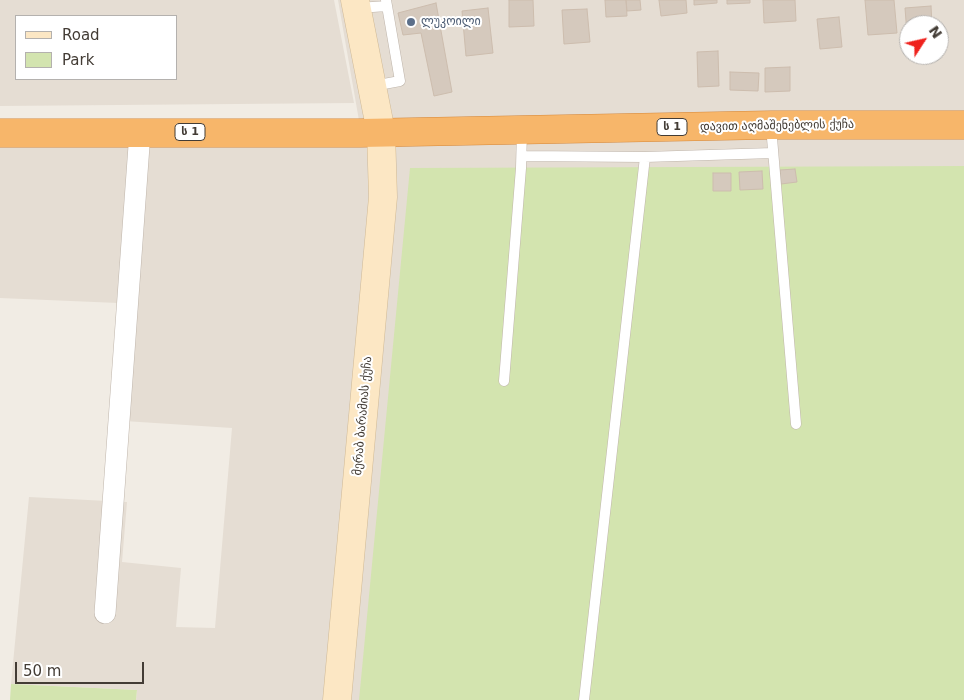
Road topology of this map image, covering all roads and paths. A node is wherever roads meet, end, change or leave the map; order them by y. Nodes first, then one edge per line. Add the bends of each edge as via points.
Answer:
1 (387, 3) edge
2 (356, 4) edge
3 (372, 86) junction
4 (771, 125) junction
5 (964, 125) edge
6 (522, 130) junction
7 (140, 132) junction
8 (381, 132) junction
9 (0, 133) edge
10 (773, 153) junction
11 (522, 156) junction
12 (645, 157) junction
13 (504, 381) dead end
14 (796, 424) dead end
15 (105, 613) dead end
16 (337, 700) edge
17 (584, 700) edge

1 - 2 lane
1 - 3 lane via 400,80
2 - 3 main road, მერაბ ბარამიას ქუჩა
3 - 8 main road, მერაბ ბარამიას ქუჩა
4 - 5 highway, დავით აღმაშენებლის ქუჩა / ს 1
4 - 6 highway, დავით აღმაშენებლის ქუჩა / ს 1
4 - 10 lane
6 - 8 highway, დავით აღმაშენებლის ქუჩა / ს 1
6 - 11 lane
7 - 8 highway, ს 1
7 - 9 highway, ს 1
7 - 15 street
8 - 16 main road, მერაბ ბარამიას ქუჩა via 383,197
10 - 12 lane
10 - 14 lane
11 - 12 lane
11 - 13 lane
12 - 17 lane

